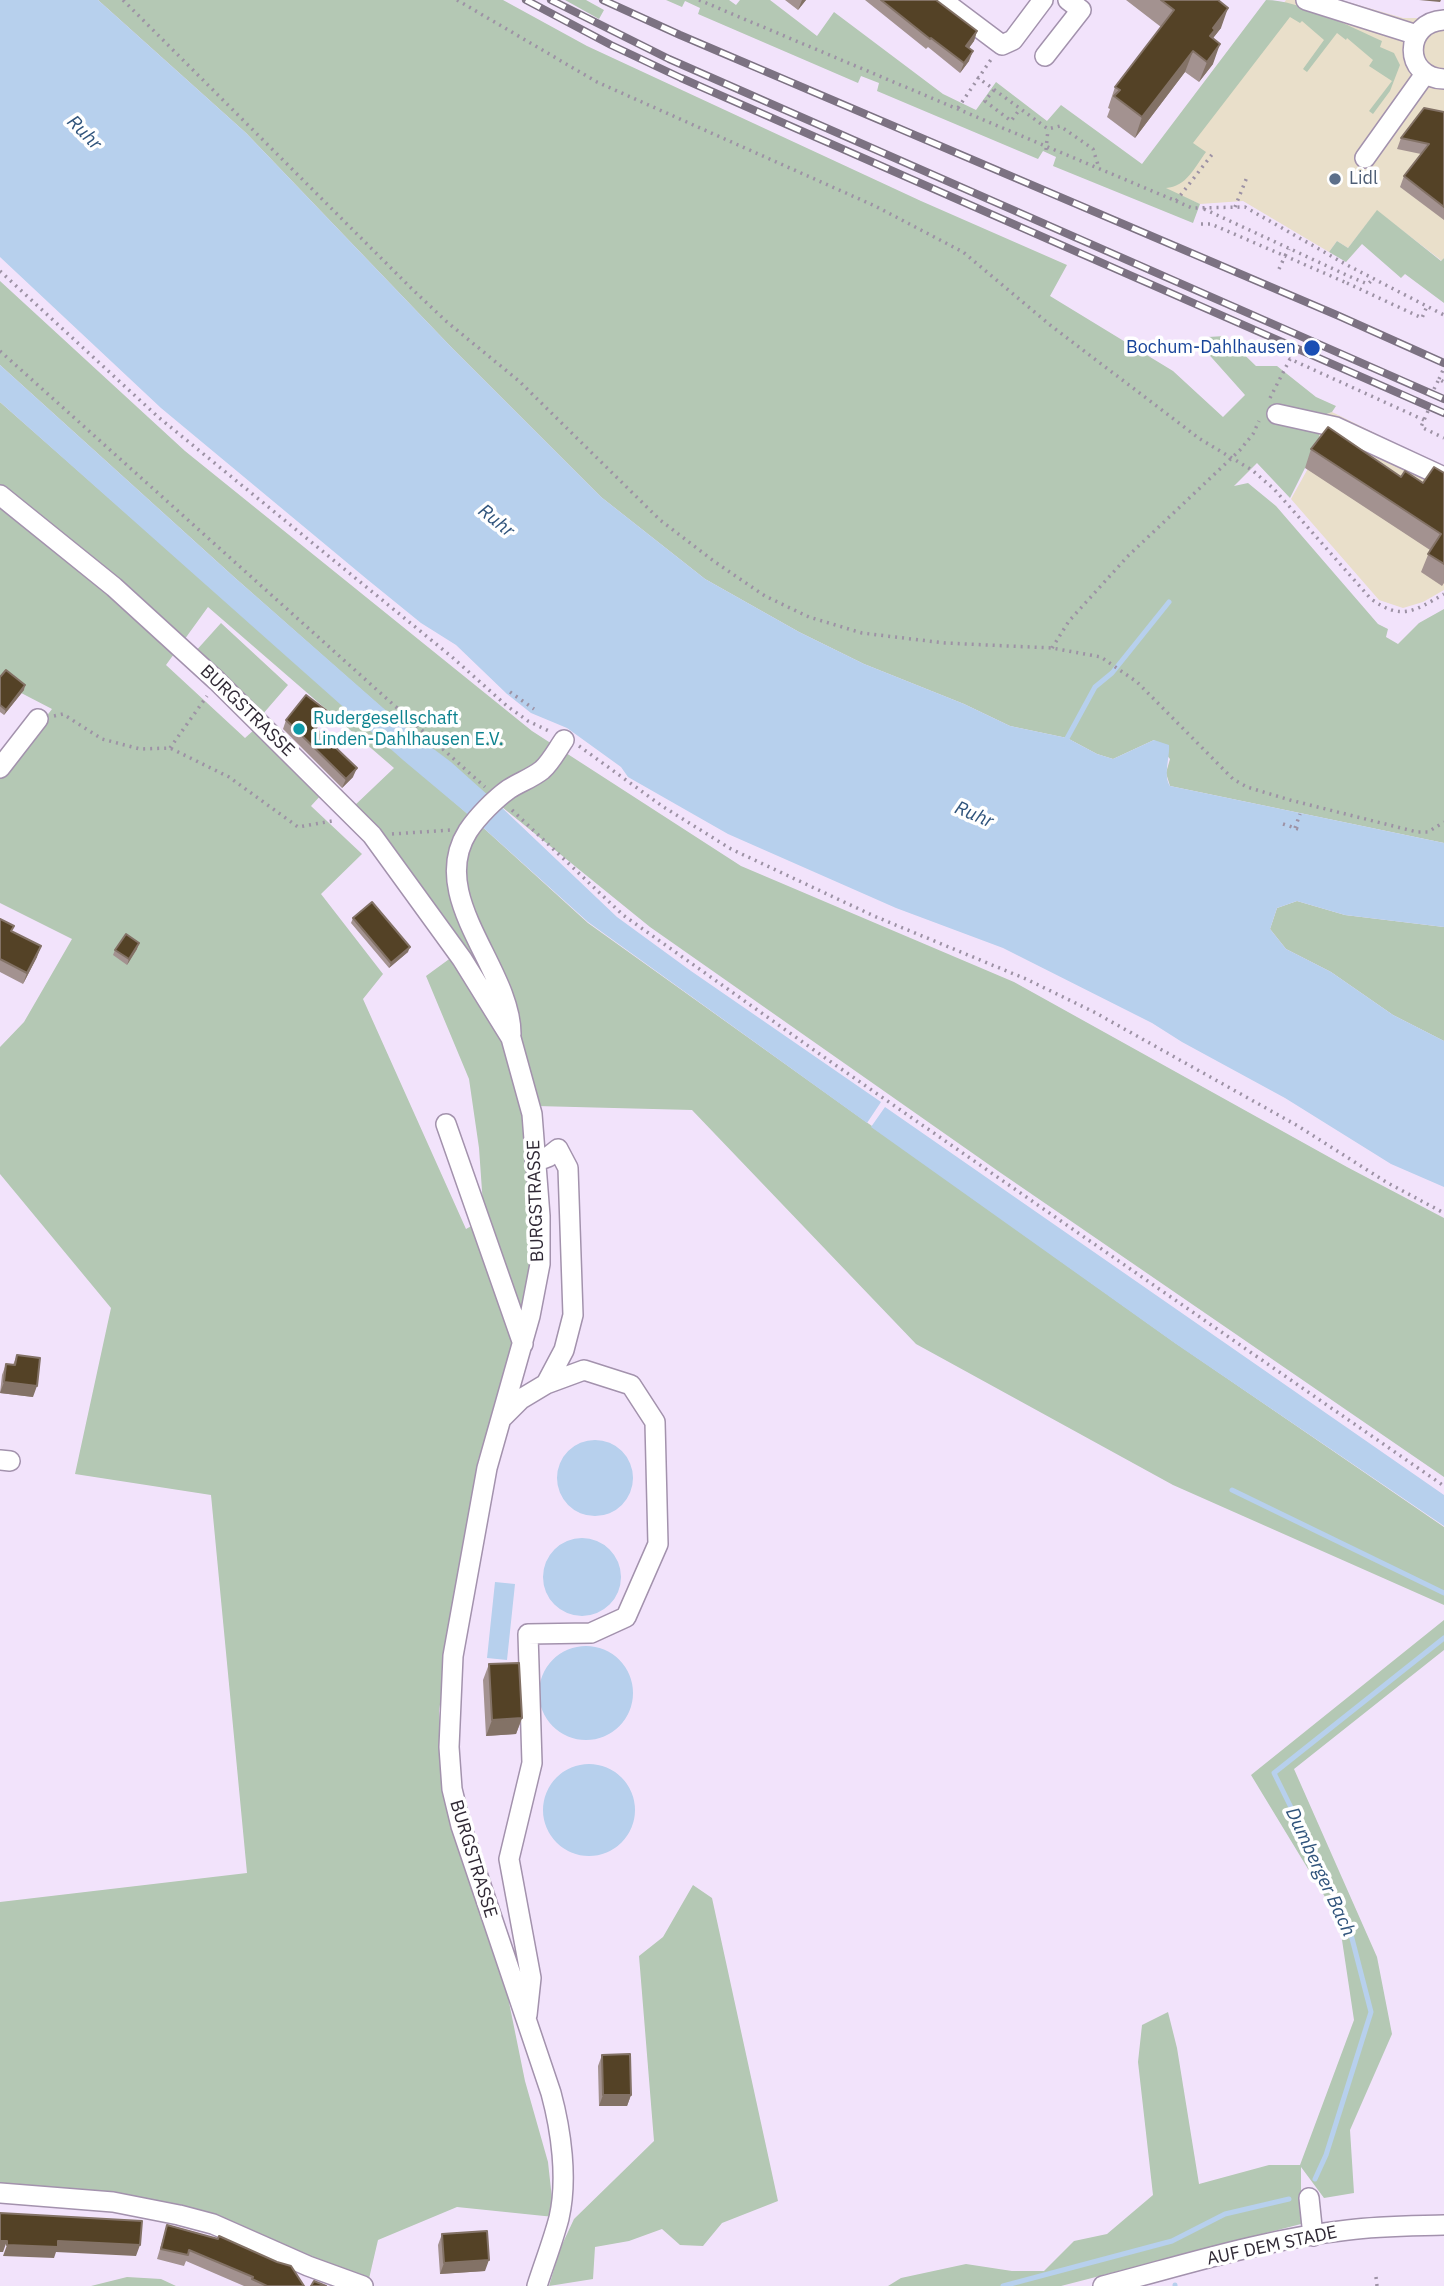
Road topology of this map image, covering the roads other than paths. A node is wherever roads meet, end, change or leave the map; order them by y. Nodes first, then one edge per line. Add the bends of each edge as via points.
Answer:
1 (942, 0) edge
2 (1043, 0) edge
3 (1068, 0) edge
4 (1306, 0) edge
5 (1444, 20) edge
6 (1417, 35) junction
7 (1045, 56) dead end
8 (1435, 77) edge
9 (1365, 158) dead end
10 (1277, 414) dead end
11 (1444, 477) edge
12 (0, 495) edge
13 (38, 719) dead end
14 (564, 740) road end
15 (0, 768) edge
16 (511, 1038) junction
17 (446, 1124) dead end
18 (535, 1162) junction
19 (523, 1344) junction
20 (546, 1384) junction
21 (500, 1421) junction
22 (526, 2023) junction
23 (0, 2193) edge
24 (1309, 2198) dead end
25 (1444, 2225) edge
26 (1313, 2235) junction
27 (363, 2286) edge
28 (537, 2286) edge
29 (1103, 2286) edge

1 - 2 street via 1002,45 1013,40
3 - 7 street via 1081,10
4 - 6 street
5 - 6 street via 1428,24
6 - 8 street via 1413,46 1417,66
8 - 9 street
10 - 11 street via 1336,427
12 - 16 street, BURGSTRASSE via 114,587 217,681 372,835 462,959
13 - 15 street
14 - 16 street via 542,769 507,790 470,828 459,853 464,909 506,1002
16 - 18 street, BURGSTRASSE via 532,1114
17 - 19 street
18 - 19 street, BURGSTRASSE via 540,1264
18 - 20 street via 558,1149 568,1168 573,1315 564,1350
19 - 21 street, BURGSTRASSE
20 - 21 street via 520,1399
20 - 22 street via 584,1370 631,1385 654,1422 658,1544 626,1617 591,1633 528,1634 532,1763 509,1859 531,1978
21 - 22 street, BURGSTRASSE via 460,1609 449,1747 461,1826
22 - 28 street, BURGSTRASSE via 561,2135 560,2216
23 - 27 street via 113,2202 178,2215 213,2224
24 - 26 street
25 - 26 street, AUF DEM STADE
26 - 29 street, AUF DEM STADE

